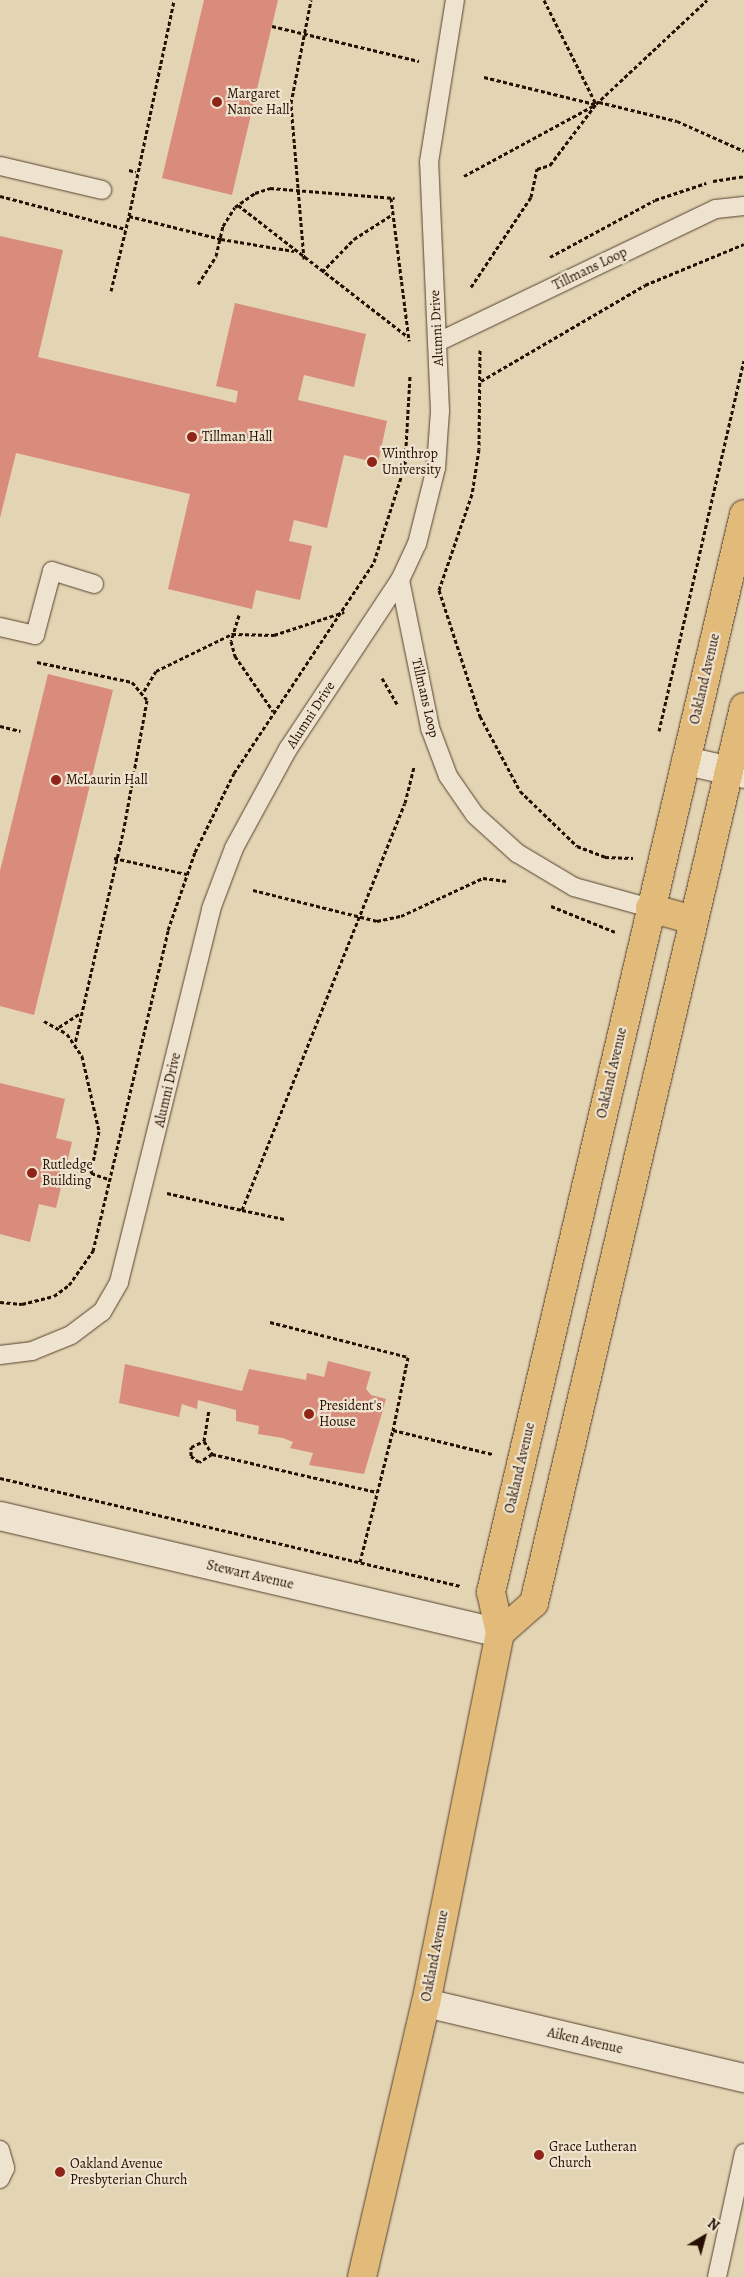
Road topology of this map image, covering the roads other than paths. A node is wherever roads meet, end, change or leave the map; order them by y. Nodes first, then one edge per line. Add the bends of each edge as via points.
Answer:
1 (455, 0) edge
2 (0, 166) edge
3 (102, 190) dead end
4 (744, 206) edge
5 (438, 342) junction
6 (744, 514) edge
7 (400, 580) junction
8 (94, 584) dead end
9 (0, 627) edge
10 (744, 706) edge
11 (686, 761) junction
12 (736, 773) edge
13 (650, 908) junction
14 (693, 920) junction
15 (0, 1355) edge
16 (0, 1516) edge
17 (500, 1634) junction
18 (426, 2003) junction
19 (744, 2078) edge
20 (0, 2150) edge
21 (744, 2153) edge
22 (0, 2179) edge
23 (362, 2277) edge
24 (717, 2277) edge

1 - 5 lane, Alumni Drive via 429,162
2 - 3 lane
4 - 5 lane, Tillmans Loop via 716,209
5 - 7 lane, Alumni Drive via 436,468 417,544
6 - 11 main road, Oakland Avenue
7 - 13 lane, Tillmans Loop via 430,728 448,776 475,815 517,853 574,887
7 - 15 lane, Alumni Drive via 288,749 234,848 211,909 146,1186 119,1282 102,1312 71,1335 40,1348
8 - 9 lane via 52,571 35,635
10 - 12 main road
11 - 12 street
11 - 13 main road, Oakland Avenue
12 - 14 main road
13 - 14 main road
13 - 17 main road, Oakland Avenue via 491,1592
14 - 17 main road via 534,1603
16 - 17 street, Stewart Avenue
17 - 18 main road, Oakland Avenue
18 - 19 street, Aiken Avenue
18 - 23 main road, Oakland Avenue
20 - 22 lane via 5,2168
21 - 24 lane

